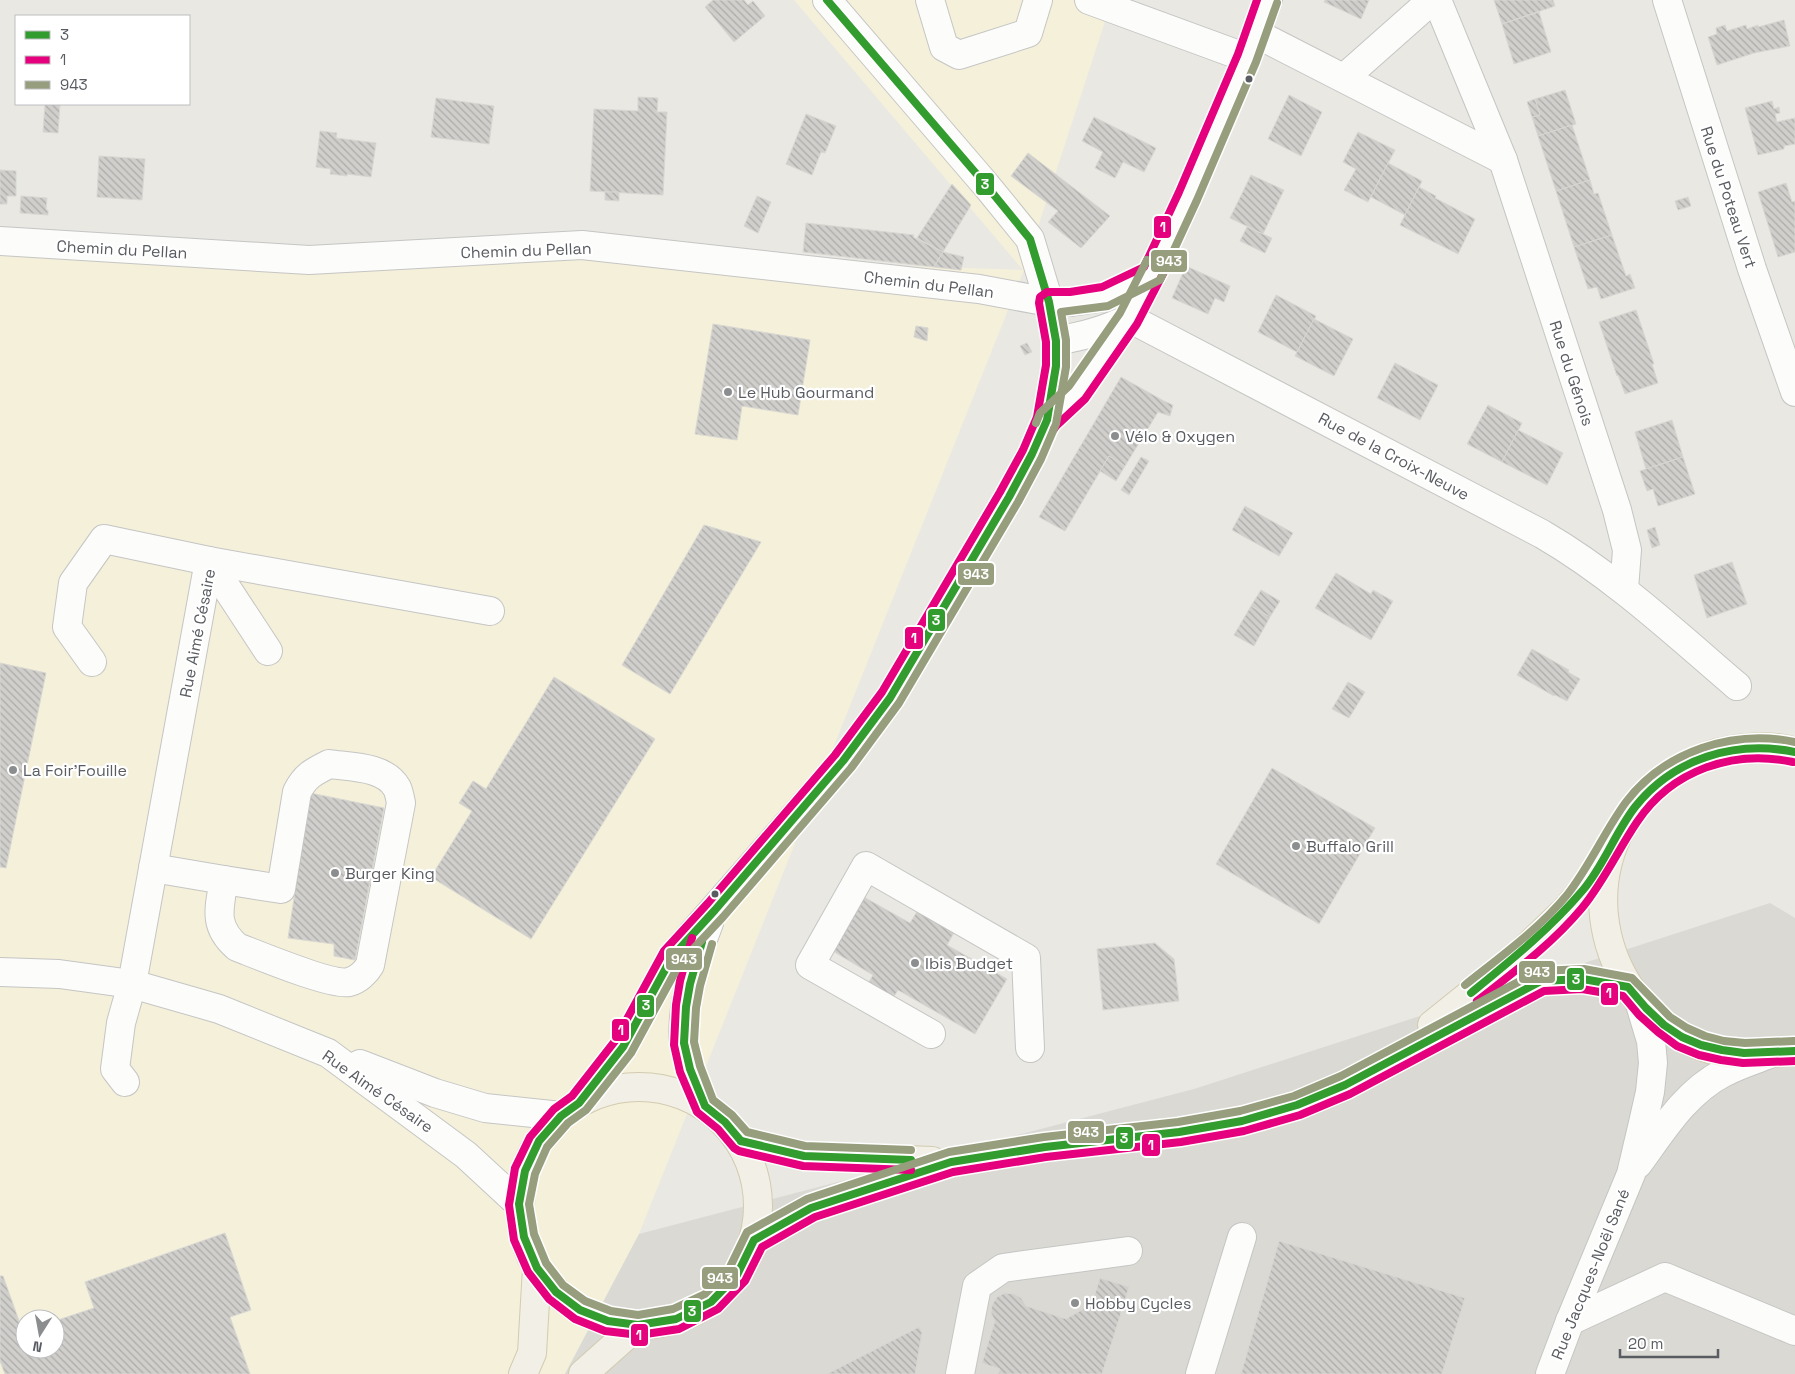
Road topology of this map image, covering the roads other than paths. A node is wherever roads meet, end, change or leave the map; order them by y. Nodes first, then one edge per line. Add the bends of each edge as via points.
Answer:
1 (827, 0) edge
2 (930, 0) edge
3 (1038, 0) edge
4 (1089, 0) edge
5 (1268, 0) edge
6 (1432, 0) edge
7 (1437, 0) edge
8 (1667, 0) edge
9 (1252, 46) junction
10 (1344, 78) junction
11 (1503, 160) junction
12 (0, 242) edge
13 (1152, 274) junction
14 (1049, 302) junction
15 (1129, 318) junction
16 (1056, 340) junction
17 (1787, 345) edge
18 (1795, 392) edge
19 (1047, 420) junction
20 (209, 561) junction
21 (1624, 589) junction
22 (490, 611) dead end
23 (268, 651) dead end
24 (92, 662) dead end
25 (1737, 686) dead end
26 (1795, 736) edge
27 (1764, 747) junction
28 (1795, 752) edge
29 (1615, 842) junction
30 (153, 868) junction
31 (224, 880) junction
32 (715, 910) junction
33 (0, 972) edge
34 (132, 984) junction
35 (1633, 994) junction
36 (931, 1034) dead end
37 (1030, 1048) dead end
38 (1783, 1052) edge
39 (328, 1053) junction
40 (1395, 1057) junction
41 (126, 1082) dead end
42 (705, 1106) junction
43 (570, 1109) junction
44 (741, 1141) junction
45 (951, 1162) junction
46 (1631, 1174) junction
47 (519, 1204) junction
48 (1242, 1237) dead end
49 (754, 1240) junction
50 (1128, 1251) dead end
51 (537, 1268) junction
52 (1570, 1321) junction
53 (638, 1325) junction
54 (1795, 1331) edge
55 (524, 1374) edge
56 (582, 1374) edge
57 (960, 1374) edge
58 (1200, 1374) edge
59 (1550, 1374) edge

1 - 14 street via 1030,239
2 - 3 street via 944,47 959,55 1028,33
4 - 9 street
5 - 9 street
6 - 10 street
7 - 11 street, Rue du Génois
8 - 17 street, Rue du Poteau Vert via 1752,269
9 - 10 street
9 - 13 street
10 - 11 street
11 - 21 street, Rue du Génois via 1617,510 1627,550
12 - 14 street, Chemin du Pellan via 309,260 582,245 979,289
13 - 14 street, Chemin du Pellan via 1105,297
13 - 15 street
14 - 16 street
15 - 16 street via 1087,335
15 - 19 street via 1077,393
15 - 21 street, Rue de la Croix-Neuve via 1542,534 1575,553
16 - 19 street via 1056,366
17 - 18 street, Rue du Poteau Vert
19 - 32 street via 1009,497 890,698 843,761
20 - 22 street, Rue Aimé Césaire
20 - 23 street
20 - 24 street via 104,539 73,583 67,627
20 - 30 street, Rue Aimé Césaire
21 - 25 street, Rue de la Croix-Neuve
26 - 27 main road
27 - 28 main road
27 - 29 main road via 1725,751 1702,757 1678,769 1656,785 1636,806
29 - 35 main road via 1605,872 1604,923 1610,949
29 - 40 main road via 1585,888 1565,911 1518,956
30 - 31 street
30 - 34 street, Rue Aimé Césaire
31 - 31 street via 218,911 220,925 237,948 331,981 349,982 366,973 372,958 400,803 397,788 386,775 370,770 329,764 314,771 303,780 298,792 281,889
32 - 42 street via 699,948 686,1007 684,1043 690,1069
32 - 43 street via 672,957 623,1047
33 - 34 street, Rue Aimé Césaire via 59,974
34 - 39 street, Rue Aimé Césaire via 219,1009
34 - 41 street via 121,1023 115,1069
35 - 38 main road via 1659,1022 1703,1047 1730,1053
35 - 40 main road via 1583,979 1541,980
35 - 46 street, Rue Jacques-Noël Sané via 1651,1042 1653,1064 1650,1092
36 - 37 street via 810,965 866,866 1026,958
38 - 46 street, Rue Jacques-Noël Sané via 1724,1073 1704,1085 1678,1108
39 - 43 street via 485,1108
39 - 47 street, Rue Aimé Césaire via 466,1154
40 - 45 main road via 1344,1085 1242,1121
42 - 43 main road via 681,1094 656,1087 629,1086 603,1092
42 - 44 main road
43 - 47 main road via 539,1141 525,1171
44 - 45 main road via 804,1156
44 - 49 main road via 754,1171 759,1203
45 - 49 main road via 811,1208
46 - 52 street, Rue Jacques-Noël Sané
47 - 51 main road via 524,1237
48 - 58 street
49 - 53 main road via 737,1274 710,1302 676,1320
50 - 57 street via 1002,1268 977,1286
51 - 53 main road via 556,1292 580,1310 608,1321
51 - 55 main road via 532,1353
52 - 54 street via 1665,1277
52 - 59 street, Rue Jacques-Noël Sané
53 - 56 main road

